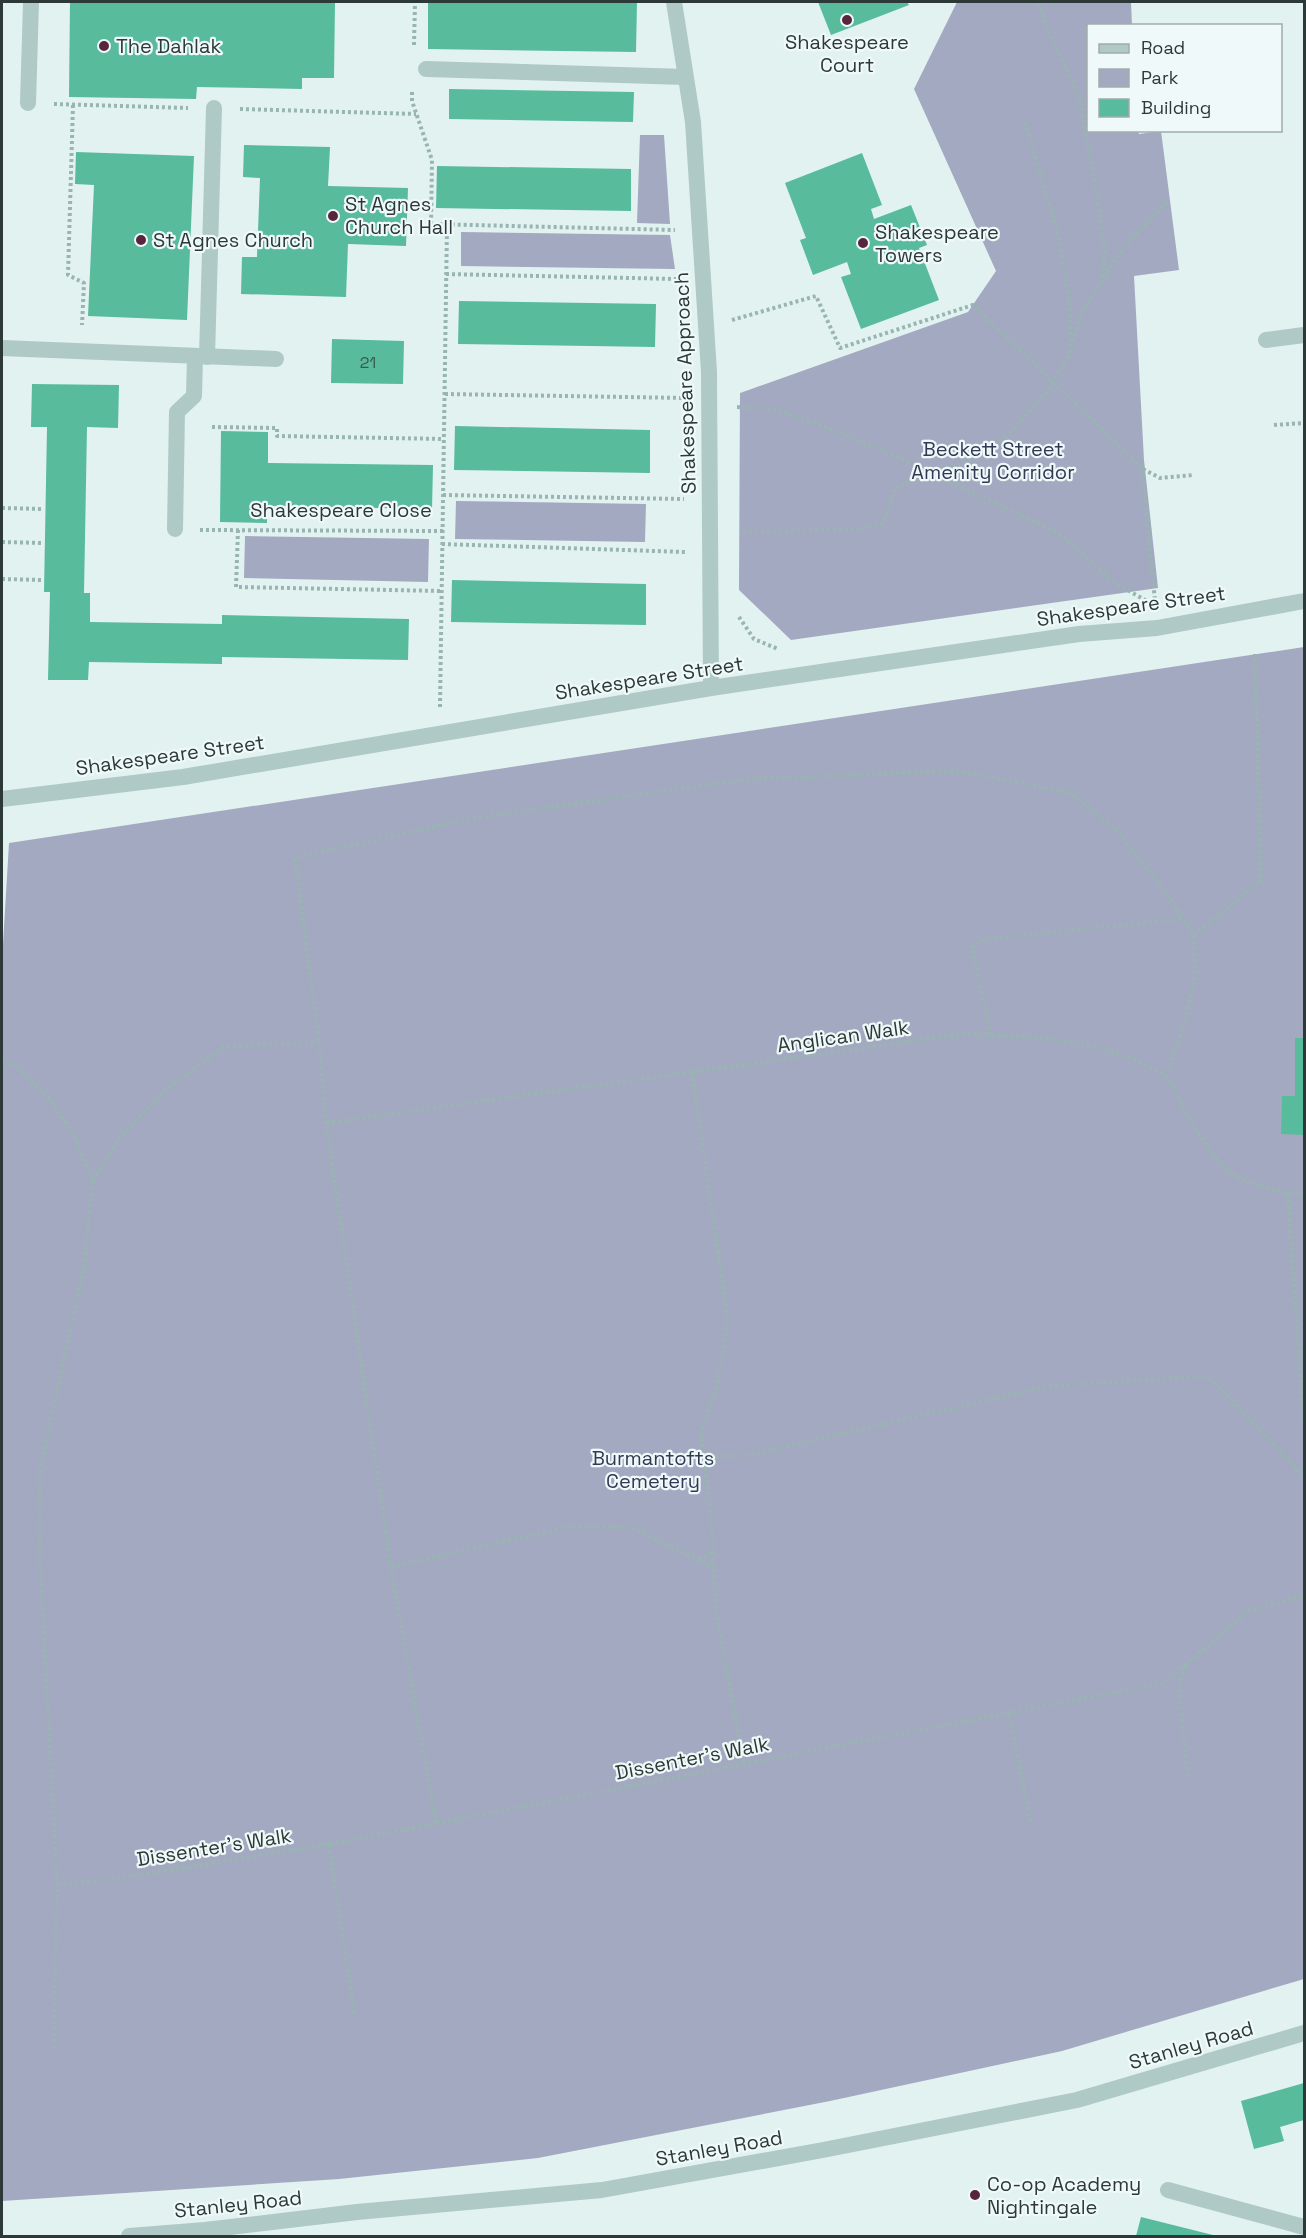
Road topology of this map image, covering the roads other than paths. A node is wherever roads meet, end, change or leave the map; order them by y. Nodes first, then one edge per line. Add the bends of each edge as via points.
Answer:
1 (31, 2) edge
2 (674, 2) edge
3 (426, 69) dead end
4 (685, 77) junction
5 (28, 103) dead end
6 (214, 108) dead end
7 (1305, 335) edge
8 (1266, 340) dead end
9 (2, 348) edge
10 (201, 357) junction
11 (276, 359) dead end
12 (175, 529) road end
13 (1305, 602) edge
14 (711, 688) junction
15 (2, 799) edge
16 (1305, 2033) edge
17 (1167, 2190) dead end
18 (1305, 2227) edge
19 (205, 2233) edge
20 (129, 2236) edge

1 - 5 street
2 - 4 street, Shakespeare Approach
3 - 4 street
4 - 14 street, Shakespeare Approach via 693,122 709,372
6 - 10 street
7 - 8 street
9 - 10 street
10 - 11 street
10 - 12 street via 194,396 177,412
13 - 14 street, Shakespeare Street via 1157,628 1078,633
14 - 15 street, Shakespeare Street via 183,777
16 - 19 street, Stanley Road via 1077,2100 753,2163 602,2190 357,2212
17 - 18 street
19 - 20 street, Stanley Road

